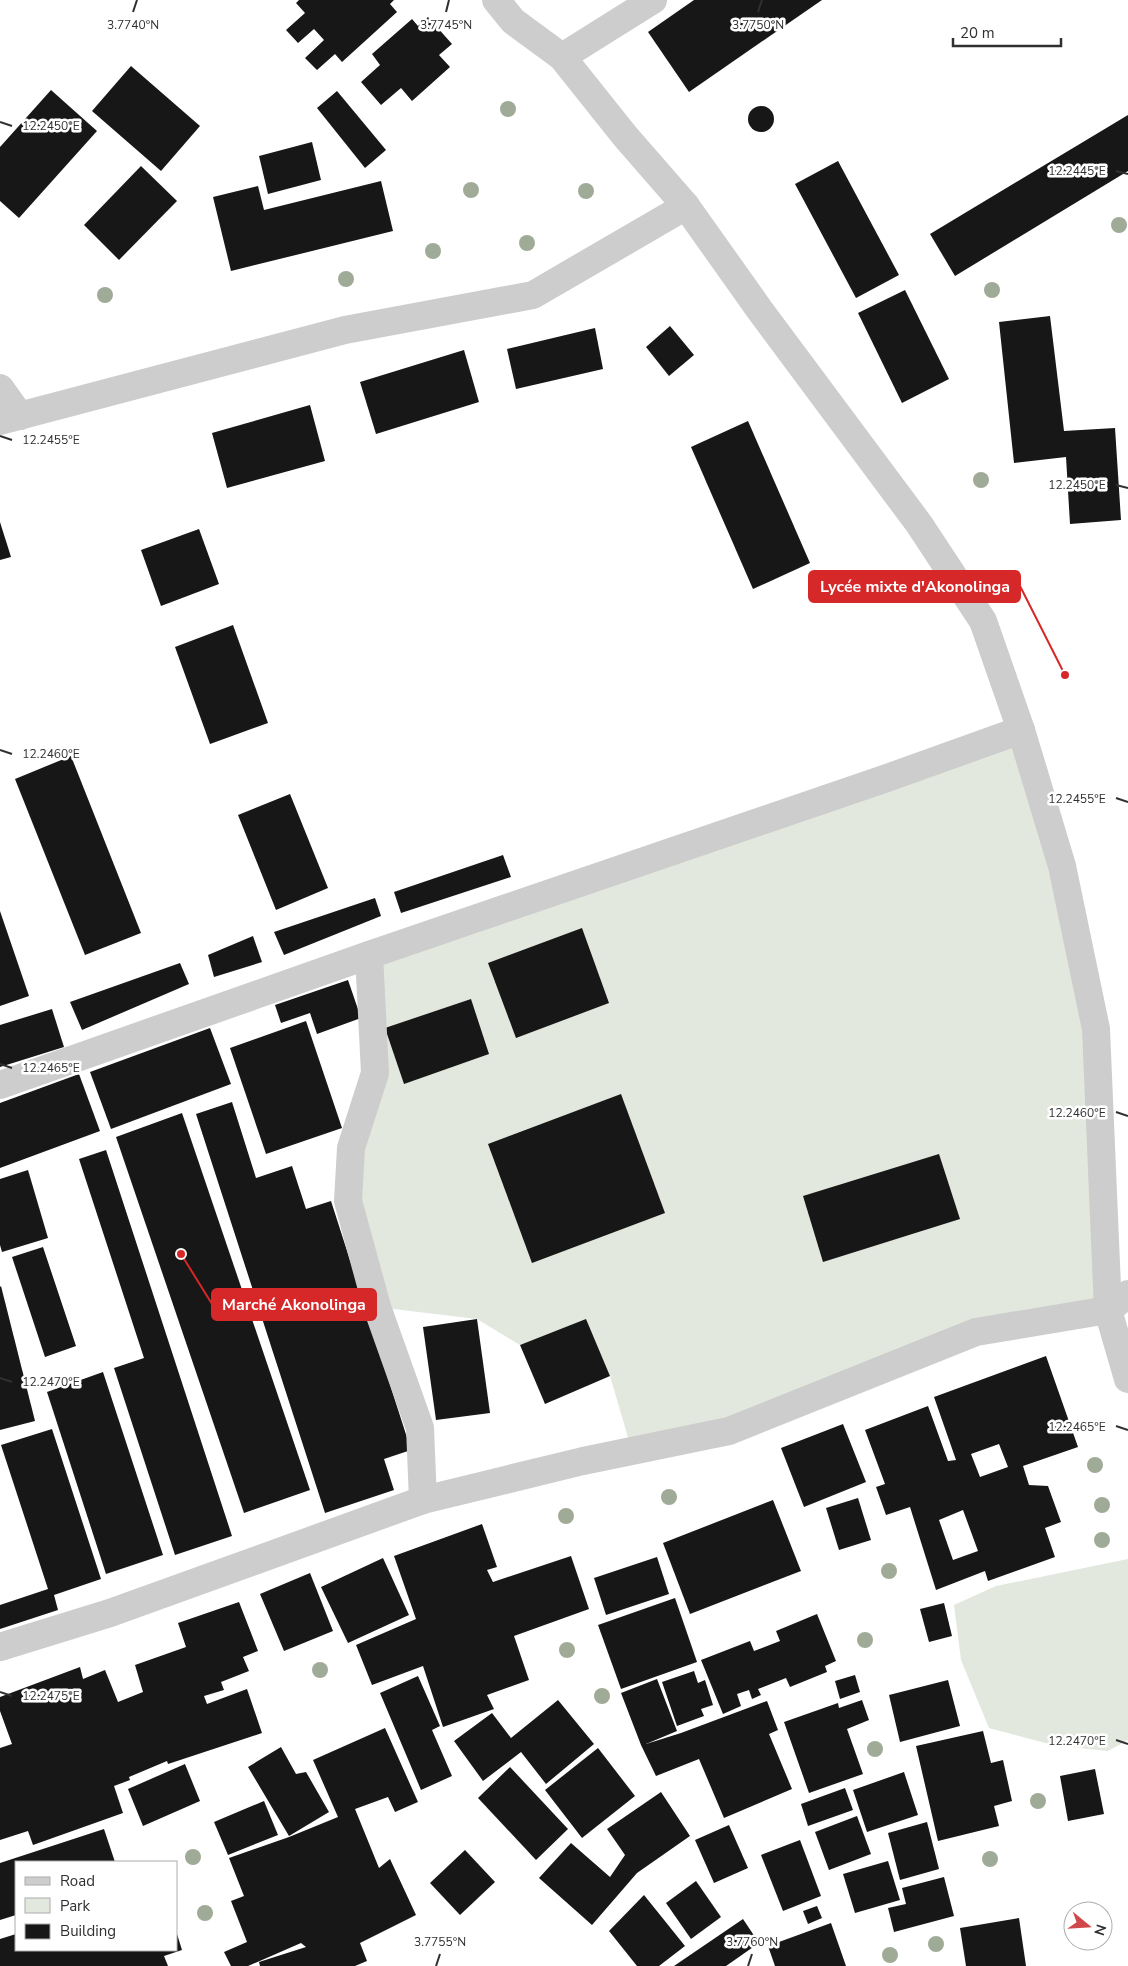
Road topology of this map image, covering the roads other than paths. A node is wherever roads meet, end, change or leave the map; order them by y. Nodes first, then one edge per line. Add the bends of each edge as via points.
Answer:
1 (496, 0) edge
2 (653, 0) edge
3 (562, 56) junction
4 (686, 206) junction
5 (0, 388) edge
6 (10, 419) edge
7 (1021, 730) junction
8 (369, 955) junction
9 (0, 1085) edge
10 (1118, 1302) edge
11 (1128, 1379) edge
12 (424, 1500) junction
13 (0, 1647) edge

1 - 3 street via 513,20
2 - 3 street
3 - 4 street
4 - 6 street via 533,295 345,330
4 - 7 street via 919,524 983,621
5 - 6 street
7 - 8 street
7 - 10 street via 1062,866 1096,1029
8 - 9 street
8 - 12 street via 374,1073 352,1148 348,1202 377,1308 420,1428
10 - 11 street
10 - 12 street via 976,1332 729,1431 584,1461
12 - 13 street via 110,1613

